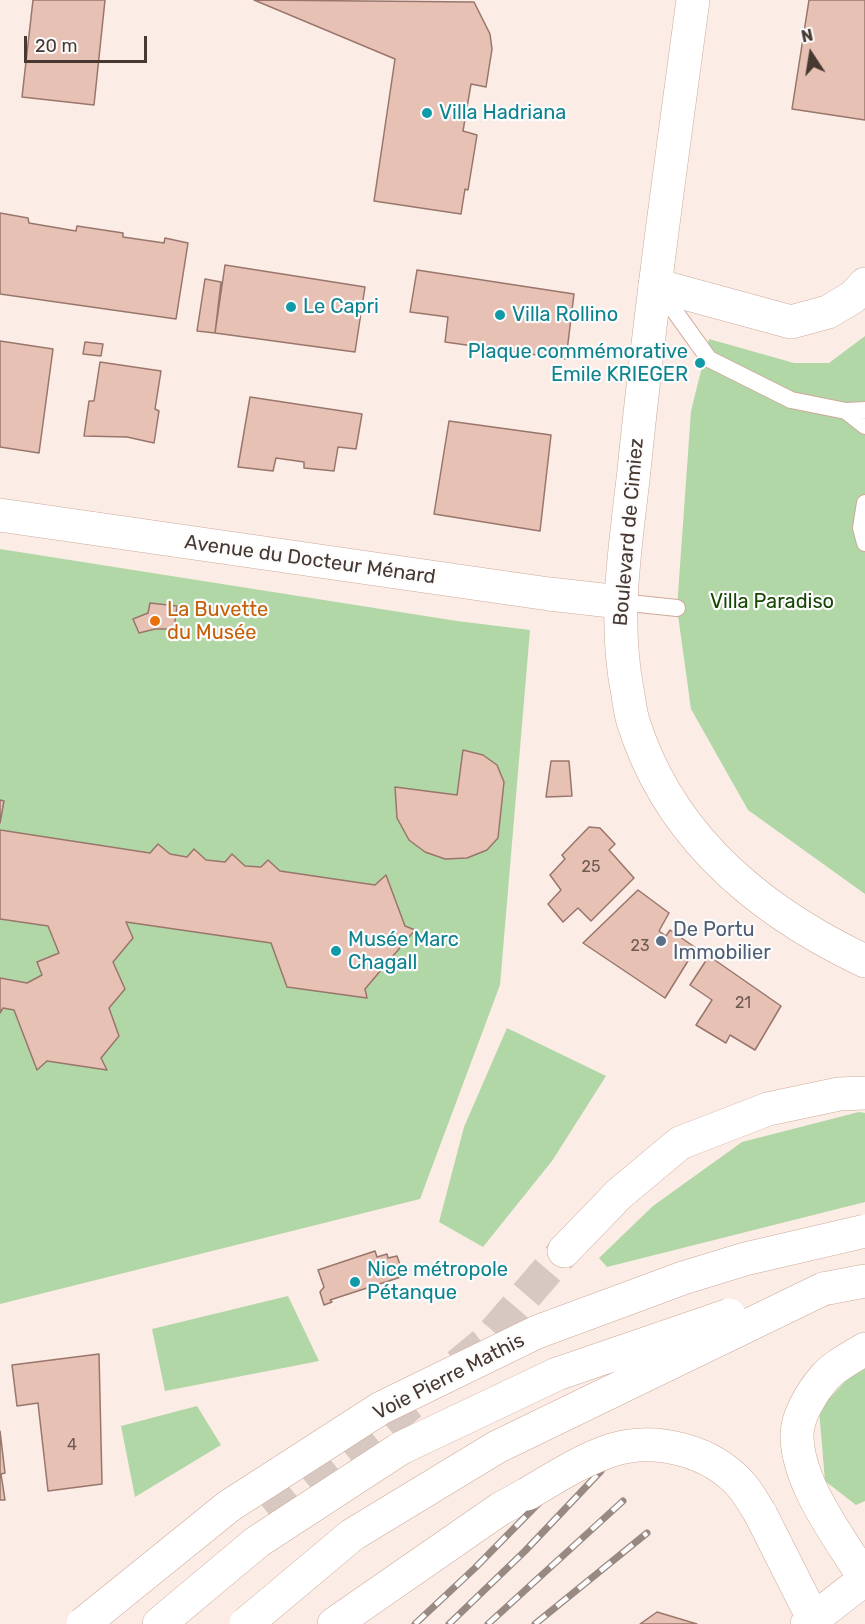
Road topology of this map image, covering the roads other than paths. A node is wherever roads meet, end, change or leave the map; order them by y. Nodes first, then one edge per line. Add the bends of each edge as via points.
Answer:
1 (692, 0) edge
2 (865, 284) edge
3 (655, 285) junction
4 (865, 410) edge
5 (846, 411) junction
6 (865, 426) edge
7 (865, 502) edge
8 (0, 516) edge
9 (865, 543) edge
10 (620, 602) junction
11 (677, 608) dead end
12 (865, 961) edge
13 (865, 1093) edge
14 (865, 1231) edge
15 (564, 1251) tunnel mouth
16 (865, 1281) edge
17 (823, 1289) junction
18 (865, 1349) edge
19 (865, 1579) edge
20 (810, 1621) edge
21 (83, 1624) edge
22 (159, 1624) edge
23 (246, 1624) edge
24 (334, 1624) edge

1 - 3 main road, Boulevard de Cimiez
2 - 3 main road via 853,297 828,312 791,322
3 - 5 lane via 709,359 791,400
3 - 10 main road, Boulevard de Cimiez
4 - 5 lane
5 - 6 lane
7 - 9 lane via 861,528
8 - 10 main road, Avenue du Docteur Ménard
10 - 11 lane
10 - 12 main road, Boulevard de Cimiez via 621,657 632,720 667,798 702,846 748,890 788,919
13 - 15 main road via 768,1108 680,1143 619,1194
14 - 21 main road, Voie Pierre Mathis, bridge via 683,1278 537,1332 381,1408 229,1506
16 - 17 main road
17 - 22 main road, bridge via 732,1314 557,1374 401,1448 257,1542
17 - 23 main road, bridge via 497,1447 352,1535
18 - 19 main road via 825,1376 802,1412 797,1434 814,1495
19 - 20 main road
20 - 24 main road, bridge via 760,1512 743,1486 723,1468 695,1453 638,1445 613,1450 577,1465 500,1509

